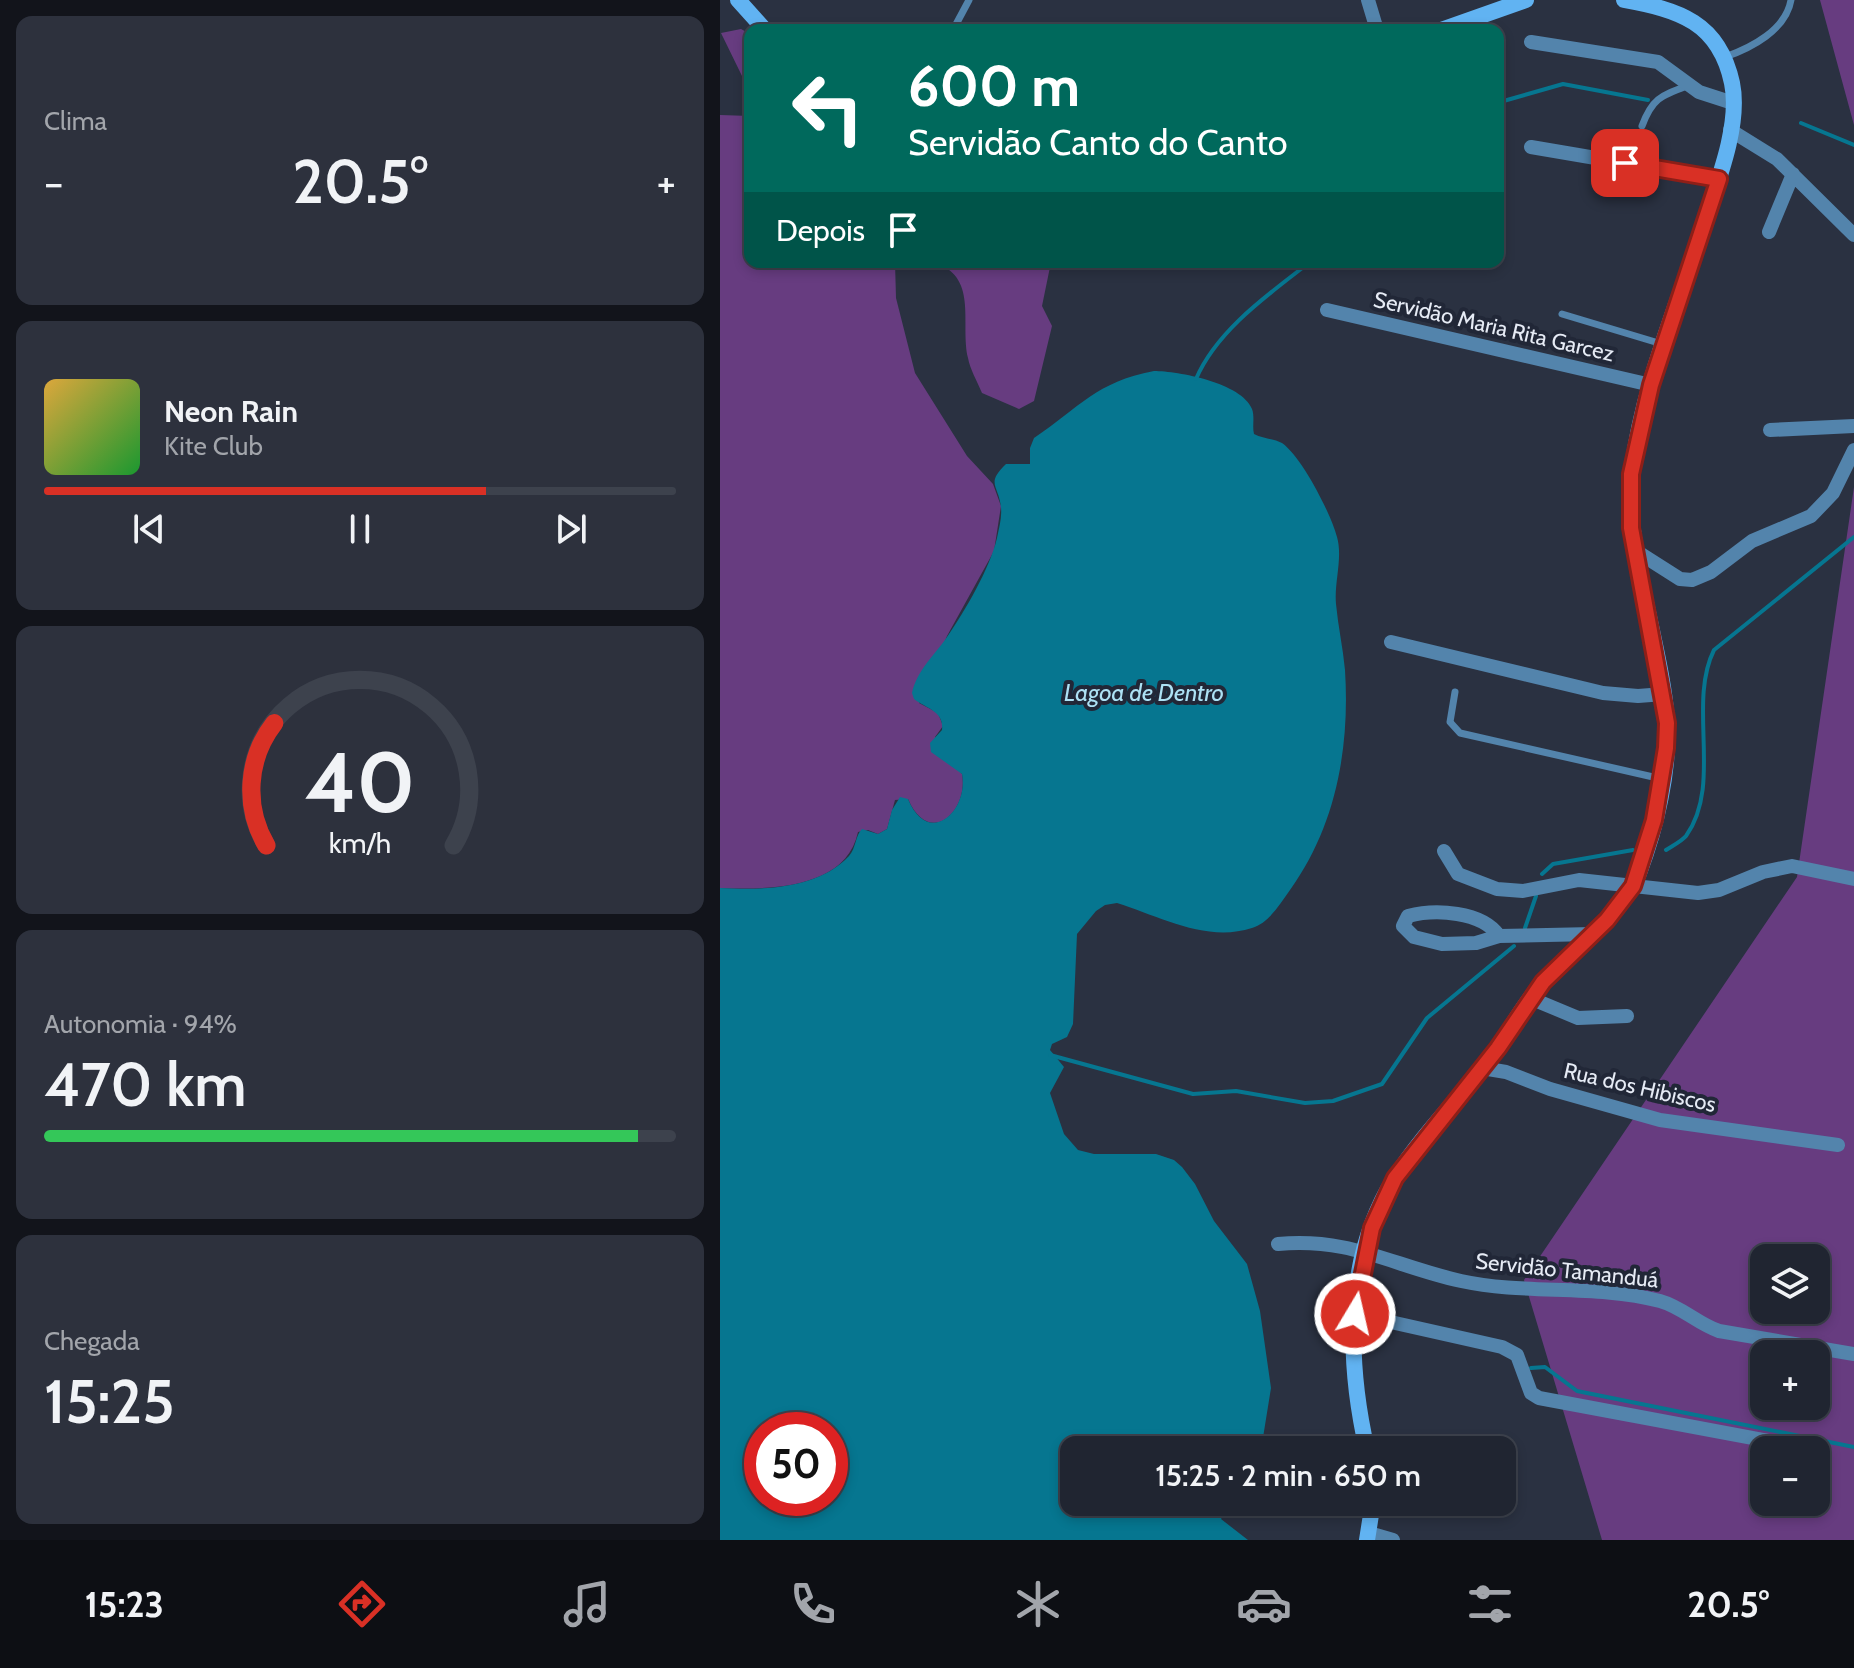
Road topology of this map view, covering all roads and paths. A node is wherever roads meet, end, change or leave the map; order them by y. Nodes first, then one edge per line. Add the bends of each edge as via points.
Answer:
1 (738, 0) edge
2 (969, 0) edge
3 (1368, 0) edge
4 (1526, 0) edge
5 (1624, 0) edge
6 (1791, 0) edge
7 (760, 24) edge
8 (956, 24) edge
9 (1375, 24) edge
10 (1458, 24) edge
11 (1531, 42) dead end
12 (1722, 58) junction
13 (1687, 86) junction
14 (1733, 103) junction
15 (1642, 126) dead end
16 (1730, 130) junction
17 (1531, 147) dead end
18 (1793, 174) junction
19 (1719, 179) junction
20 (1769, 232) dead end
21 (1854, 235) edge
22 (1327, 310) dead end
23 (1562, 314) dead end
24 (1664, 345) junction
25 (1651, 385) junction
26 (1854, 426) edge
27 (1770, 430) dead end
28 (1854, 450) edge
29 (1636, 551) junction
30 (1391, 642) dead end
31 (1455, 692) dead end
32 (1664, 694) junction
33 (1662, 779) junction
34 (1444, 851) dead end
35 (1854, 879) edge
36 (1633, 886) junction
37 (1593, 934) junction
38 (1499, 936) junction
39 (1530, 998) junction
40 (1627, 1016) dead end
41 (1482, 1068) junction
42 (1838, 1145) dead end
43 (1278, 1244) dead end
44 (1366, 1252) junction
45 (1355, 1314) junction
46 (1854, 1354) edge
47 (1364, 1436) edge
48 (1750, 1438) edge
49 (1371, 1516) edge
50 (1368, 1537) edge
51 (1393, 1540) edge

1 - 7 main road
2 - 8 lane
3 - 9 street
4 - 10 main road
5 - 12 main road via 1663,7 1694,21
6 - 12 lane via 1787,14 1767,36
11 - 13 street via 1658,62
12 - 14 main road via 1733,86
13 - 14 street
13 - 15 lane via 1649,106
14 - 16 main road
16 - 18 street
16 - 19 main road
17 - 19 street
18 - 20 street
18 - 21 street
19 - 24 main road
22 - 25 street, Servidão Maria Rita Garcez
23 - 24 lane
24 - 25 main road
25 - 29 main road via 1631,474
26 - 27 street
28 - 29 street via 1833,493 1811,516 1752,541 1711,572 1680,579
29 - 32 main road
30 - 32 street via 1603,693
31 - 33 lane via 1450,722 1460,733
32 - 33 main road
33 - 36 main road
34 - 36 street via 1458,874 1497,889 1523,891 1579,880
35 - 36 street via 1792,866 1698,893
36 - 37 main road
37 - 38 street
37 - 39 main road
38 - 38 street via 1442,944 1414,937 1403,926 1408,916 1426,911 1475,919 1492,926
39 - 40 street via 1578,1018
39 - 41 main road
41 - 42 street, Rua dos Hibiscos via 1660,1120
41 - 44 main road via 1395,1178
43 - 44 street, Servidão Tamanduá via 1328,1243
44 - 45 main road
44 - 46 street, Servidão Tamanduá via 1472,1283 1637,1297 1675,1307 1719,1331
45 - 47 main road via 1354,1388
45 - 48 street via 1502,1347 1517,1355 1531,1393 1539,1398
49 - 50 main road
50 - 51 street

